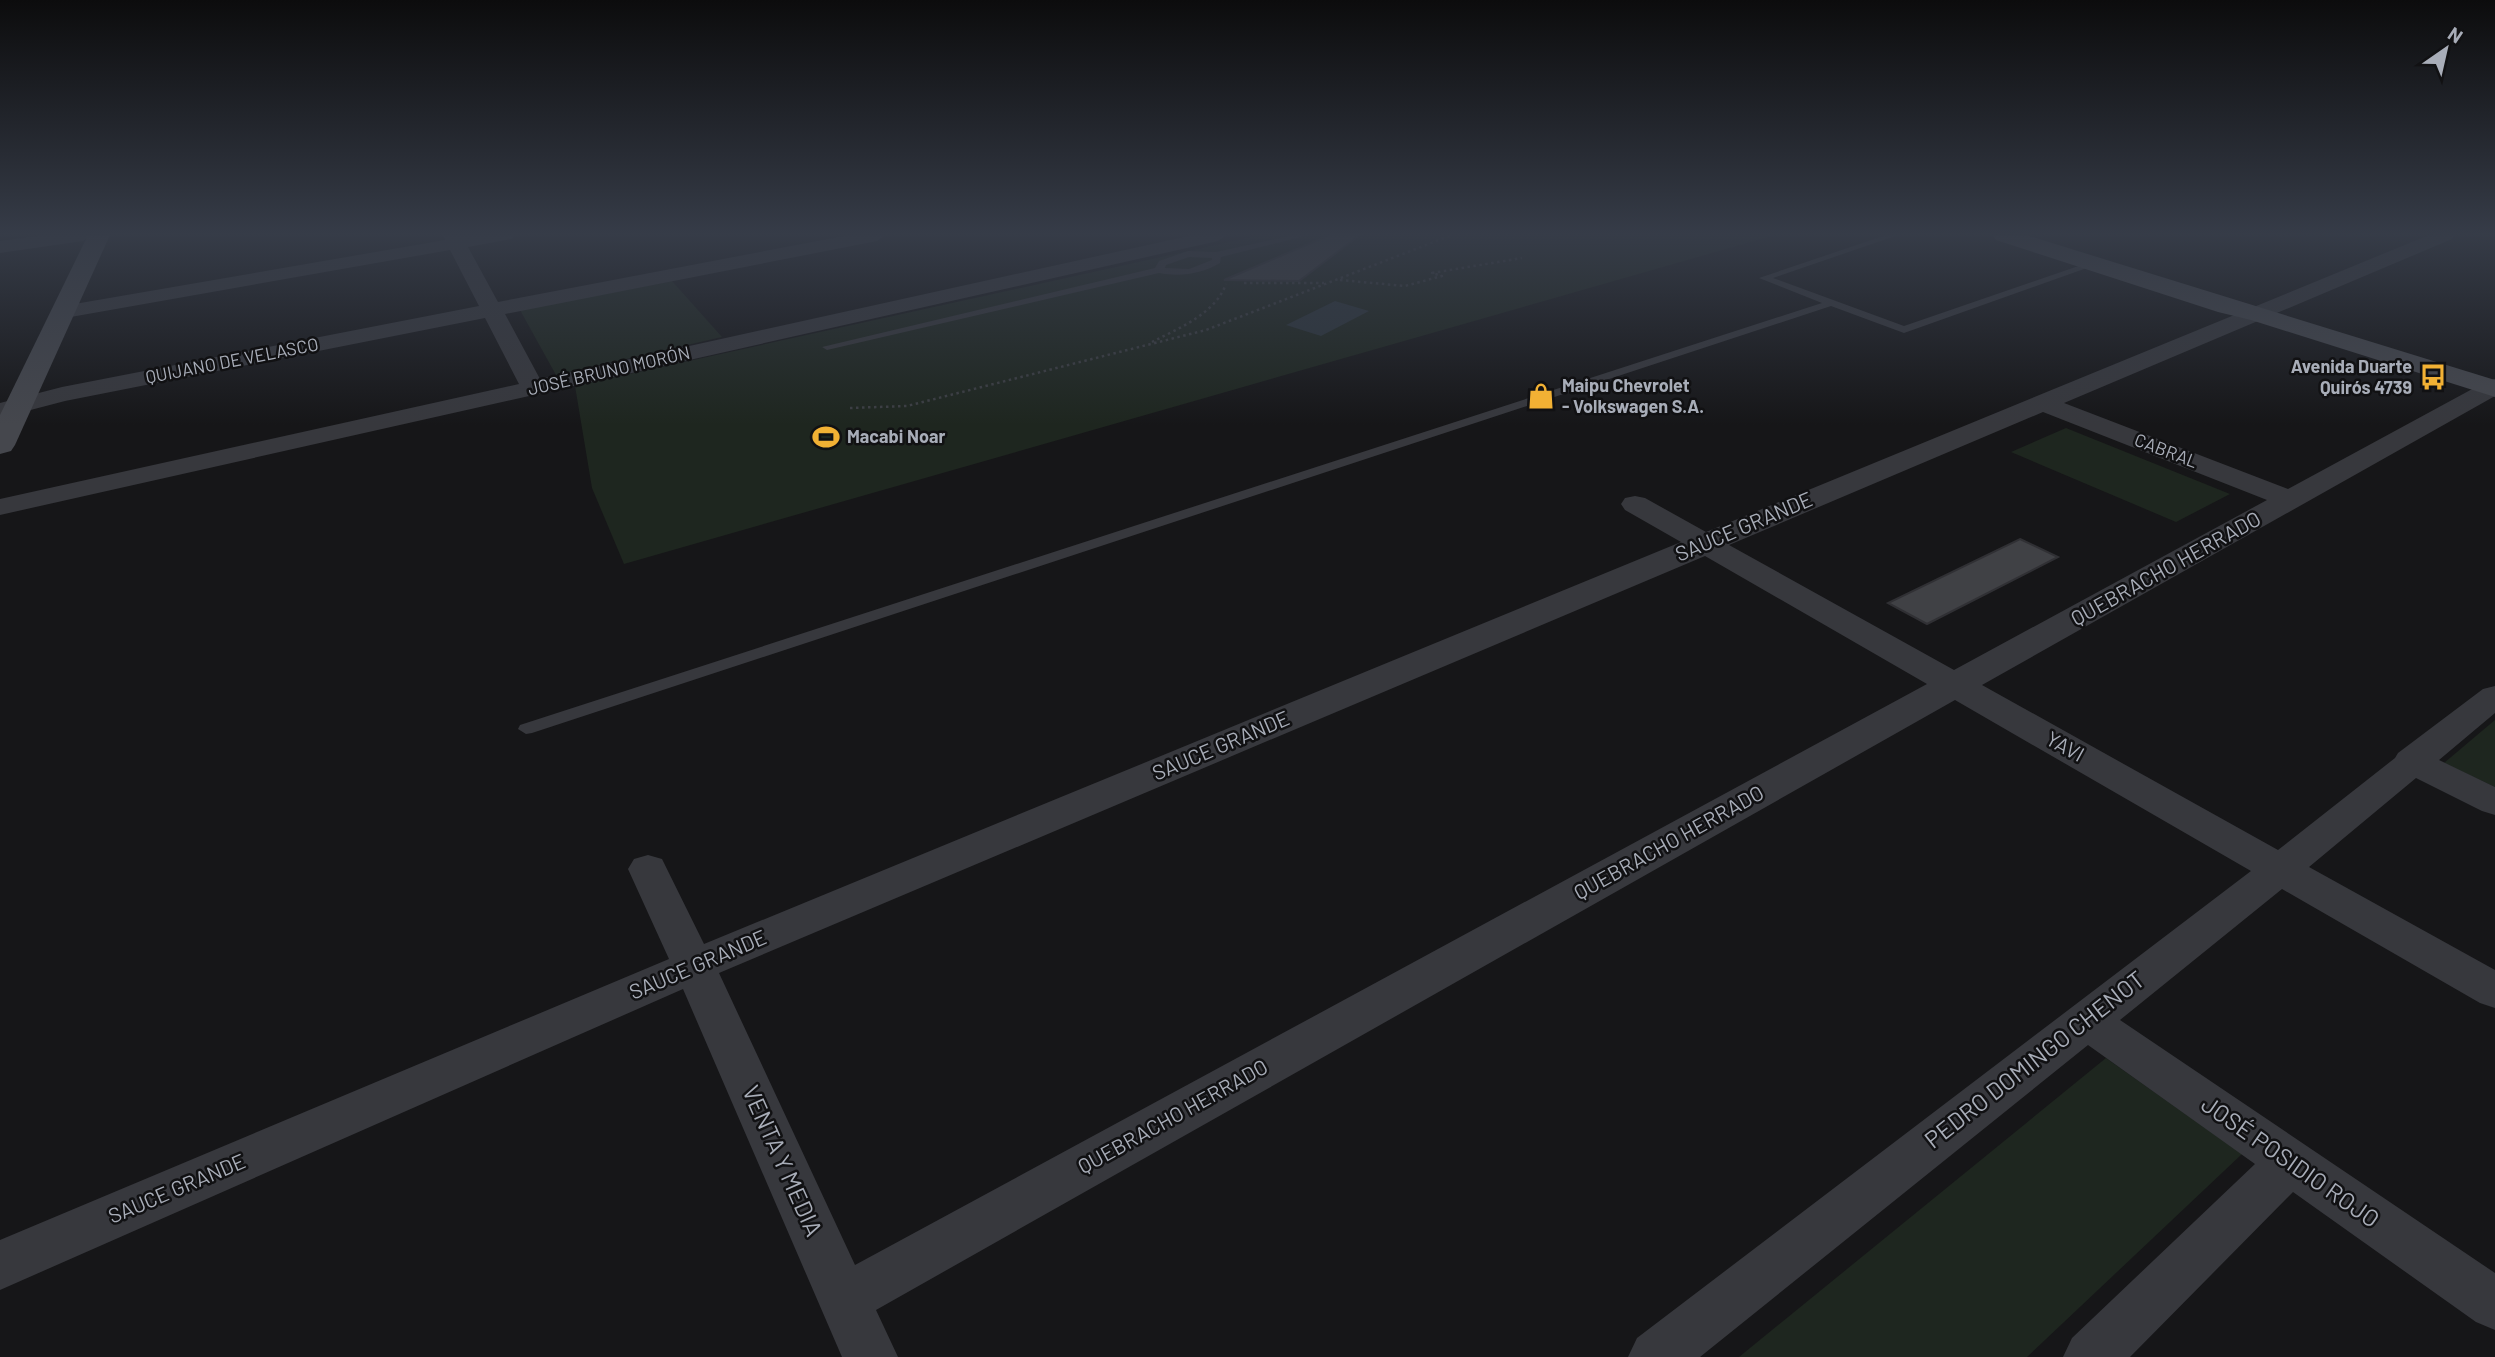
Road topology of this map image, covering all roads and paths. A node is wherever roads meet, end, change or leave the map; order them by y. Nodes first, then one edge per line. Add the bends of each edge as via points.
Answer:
1 (71, 298) edge
2 (138, 298) edge
3 (486, 298) edge
4 (552, 298) edge
5 (944, 298) edge
6 (1037, 298) edge
7 (1218, 298) edge
8 (1288, 298) edge
9 (1818, 298) edge
10 (1995, 298) edge
11 (2200, 298) edge
12 (2222, 298) edge
13 (2295, 298) edge
14 (1831, 303) junction
15 (492, 310) junction
16 (65, 312) junction
17 (2258, 314) junction
18 (1145, 345) junction
19 (827, 347) dead end
20 (533, 388) junction
21 (2494, 388) edge
22 (2039, 402) junction
23 (10, 408) edge
24 (850, 408) dead end
25 (0, 444) edge
26 (2292, 500) junction
27 (1635, 504) dead end
28 (0, 507) edge
29 (1705, 543) junction
30 (1955, 685) junction
31 (2495, 696) edge
32 (526, 729) dead end
33 (2411, 761) junction
34 (2495, 802) edge
35 (648, 869) dead end
36 (2281, 869) junction
37 (694, 966) junction
38 (2495, 991) edge
39 (2086, 1020) junction
40 (2290, 1162) junction
41 (0, 1265) edge
42 (844, 1299) junction
43 (2495, 1304) edge
44 (870, 1357) edge
45 (1656, 1357) edge
46 (2091, 1357) edge

1 - 16 main road
2 - 16 street
3 - 15 street
4 - 15 street, QUIJANO DE VELASCO
5 - 20 street, JOSÉ BRUNO MORÓN
6 - 19 lane
7 - 18 path via 1186,324
8 - 18 path via 1206,330
9 - 14 lane
10 - 14 lane via 1904,330
11 - 17 main road
12 - 17 main road
13 - 17 street, SAUCE GRANDE
14 - 32 lane
15 - 20 street
15 - 23 street, QUIJANO DE VELASCO
16 - 23 main road
17 - 21 main road
17 - 22 street, SAUCE GRANDE
18 - 24 path via 907,406
20 - 28 street, JOSÉ BRUNO MORÓN
21 - 26 street, QUEBRACHO HERRADO
22 - 26 street, CABRAL
22 - 29 street, SAUCE GRANDE
23 - 25 main road
26 - 30 street, QUEBRACHO HERRADO
27 - 29 street, YAVI
29 - 30 street, YAVI
29 - 37 street, SAUCE GRANDE
30 - 36 street, YAVI
30 - 42 street, QUEBRACHO HERRADO
31 - 33 street, PEDRO DOMINGO CHENOT
33 - 34 street
33 - 36 street, PEDRO DOMINGO CHENOT
35 - 37 street, VENTA Y MEDIA
36 - 38 street, YAVI
36 - 39 street, PEDRO DOMINGO CHENOT
37 - 41 street, SAUCE GRANDE
37 - 42 street, VENTA Y MEDIA
39 - 40 street, JOSÉ POSIDIO ROJO
39 - 45 street, PEDRO DOMINGO CHENOT
40 - 43 street, JOSÉ POSIDIO ROJO
40 - 46 street
42 - 44 street, VENTA Y MEDIA

